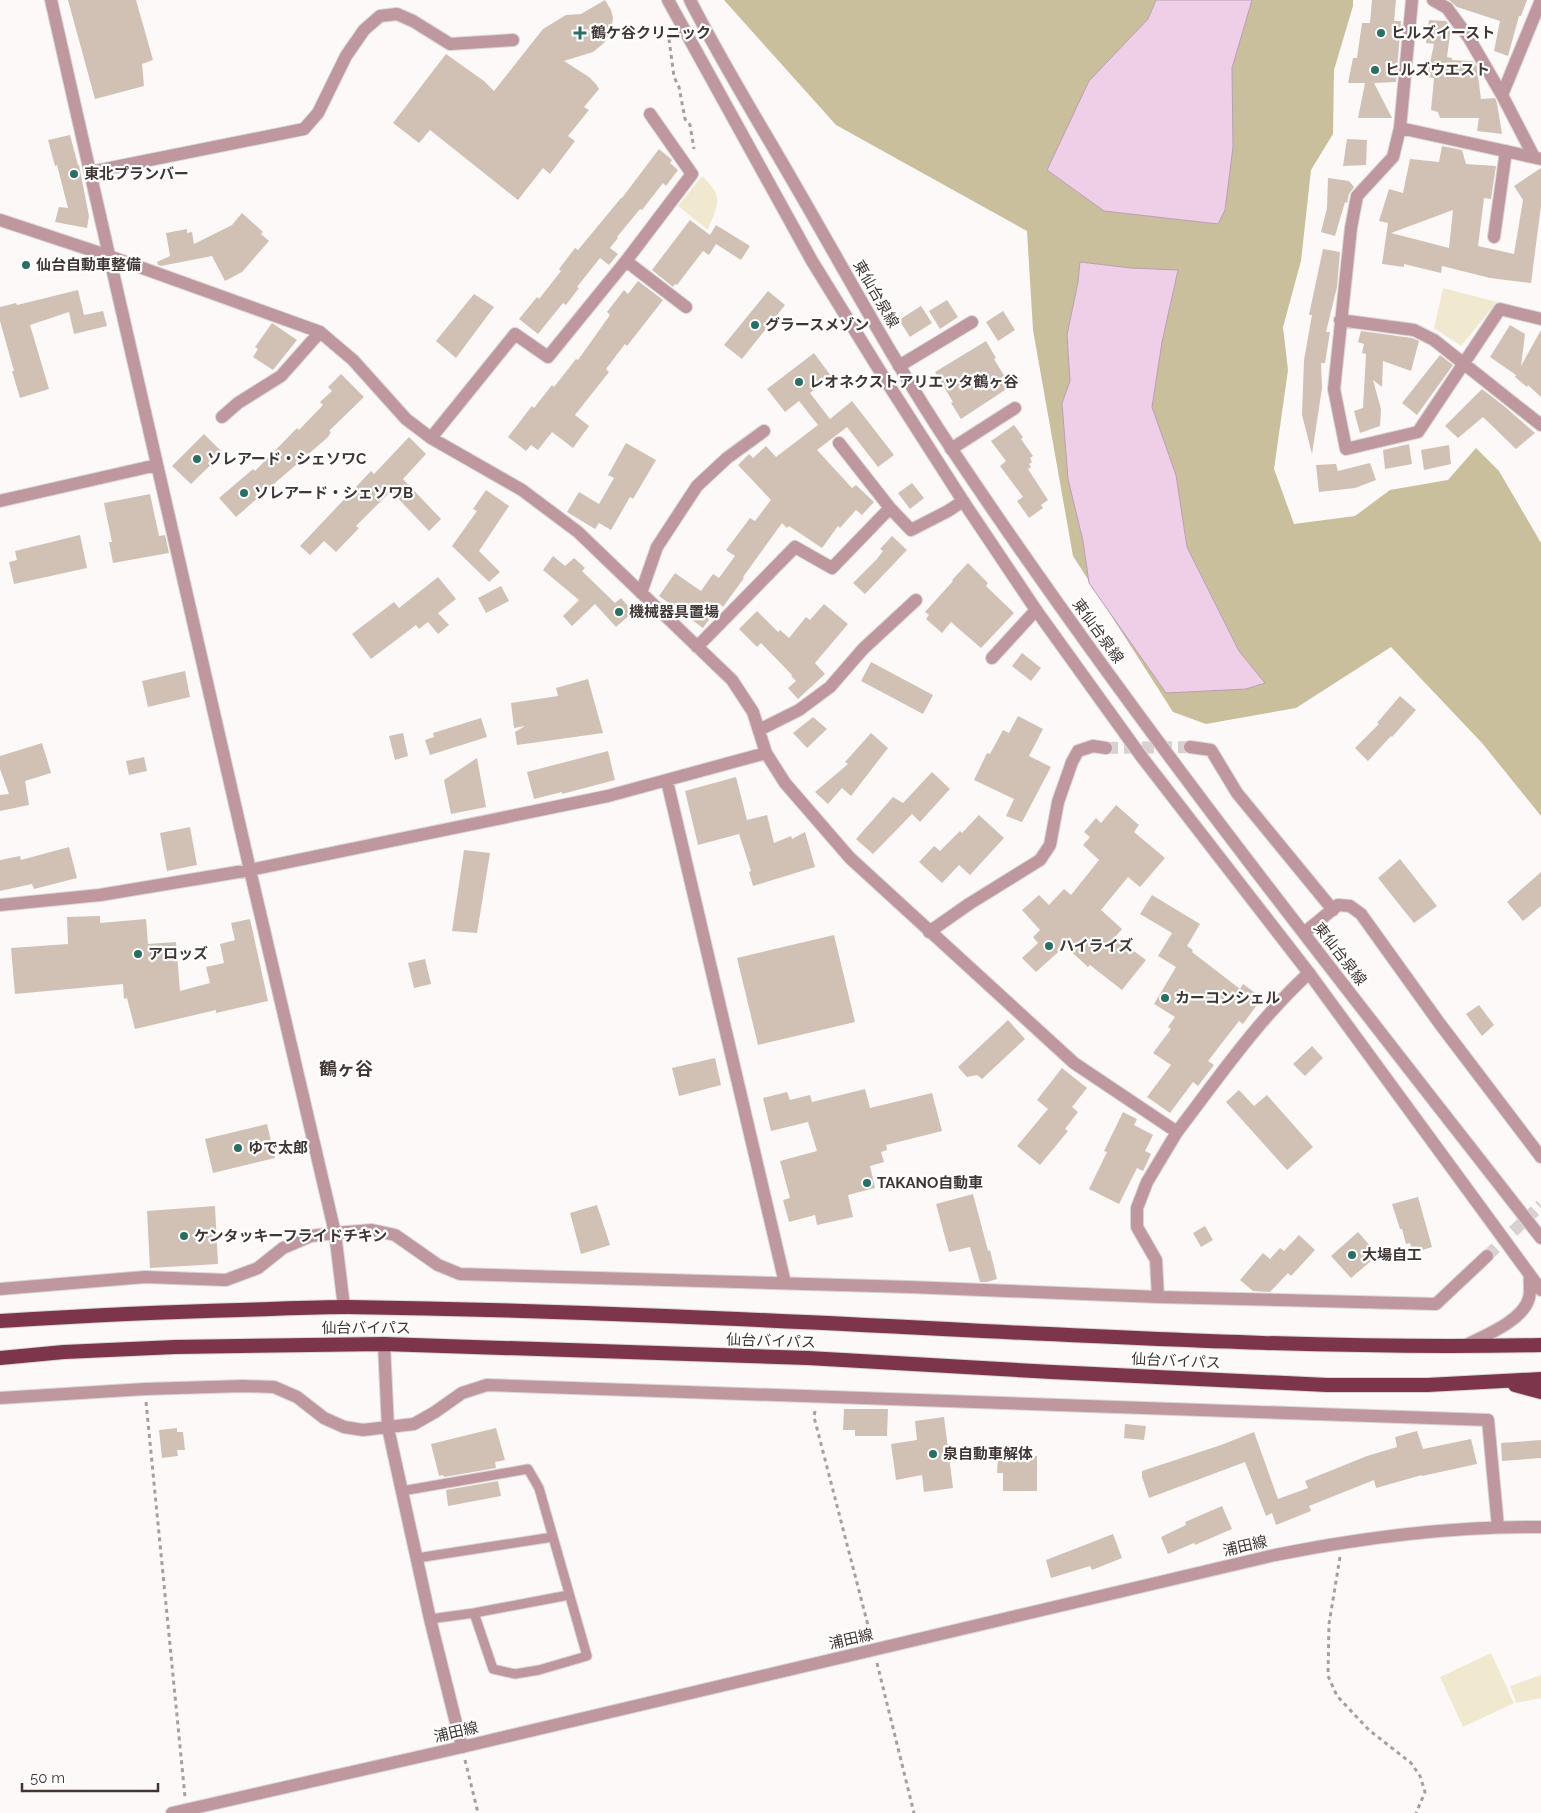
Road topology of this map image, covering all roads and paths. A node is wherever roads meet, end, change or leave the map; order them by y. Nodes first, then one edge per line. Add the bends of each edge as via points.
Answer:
1 (51, 0) edge
2 (668, 0) edge
3 (690, 0) edge
4 (1412, 0) edge
5 (1433, 0) edge
6 (1541, 0) edge
7 (669, 38) dead end
8 (513, 40) dead end
9 (1502, 95) junction
10 (650, 114) dead end
11 (1400, 128) junction
12 (1506, 151) junction
13 (696, 157) dead end
14 (1538, 158) edge
15 (90, 172) junction
16 (0, 220) edge
17 (1494, 237) dead end
18 (109, 256) junction
19 (626, 261) junction
20 (686, 307) dead end
21 (1541, 319) edge
22 (1340, 320) junction
23 (972, 322) dead end
24 (320, 332) junction
25 (1464, 364) junction
26 (899, 366) junction
27 (1014, 408) dead end
28 (222, 417) dead end
29 (1541, 426) edge
30 (764, 431) dead end
31 (431, 438) junction
32 (839, 443) dead end
33 (951, 449) junction
34 (157, 465) junction
35 (0, 500) edge
36 (963, 501) junction
37 (890, 508) junction
38 (641, 592) junction
39 (916, 600) dead end
40 (1036, 610) junction
41 (698, 647) junction
42 (992, 658) dead end
43 (758, 730) junction
44 (1190, 747) tunnel mouth
45 (1106, 748) tunnel mouth
46 (766, 753) junction
47 (667, 781) junction
48 (250, 870) junction
49 (0, 905) edge
50 (1333, 910) junction
51 (929, 932) junction
52 (1304, 934) junction
53 (1309, 974) junction
54 (1177, 1132) junction
55 (1541, 1157) edge
56 (335, 1233) junction
57 (1541, 1238) edge
58 (1488, 1256) tunnel mouth
59 (1530, 1275) junction
60 (785, 1283) junction
61 (0, 1289) edge
62 (1541, 1290) edge
63 (1158, 1297) junction
64 (344, 1307) junction
65 (0, 1322) edge
66 (384, 1344) junction
67 (1541, 1345) edge
68 (1462, 1347) junction
69 (0, 1358) edge
70 (1541, 1379) edge
71 (1504, 1382) junction
72 (145, 1389) junction
73 (1541, 1392) edge
74 (818, 1396) junction
75 (0, 1398) edge
76 (388, 1428) junction
77 (402, 1491) junction
78 (1498, 1527) junction
79 (1541, 1527) edge
80 (553, 1537) junction
81 (1342, 1542) junction
82 (417, 1558) junction
83 (569, 1595) junction
84 (474, 1613) junction
85 (430, 1618) junction
86 (874, 1650) junction
87 (462, 1747) junction
88 (186, 1810) junction
89 (172, 1813) edge
90 (478, 1813) edge
91 (914, 1813) edge
92 (1416, 1813) edge

1 - 15 street
2 - 36 street via 812,260
3 - 26 street, 東仙台泉線
4 - 11 street
5 - 9 street via 1447,8 1469,38
6 - 9 street
7 - 13 path via 674,77 685,119 690,125
8 - 15 street via 450,44 397,14 380,16 364,30 346,56 318,112 304,129
9 - 14 street
10 - 19 street via 692,174
11 - 12 street
11 - 22 street via 1393,157 1357,196
12 - 14 street
12 - 17 street
15 - 18 street
16 - 18 street
18 - 24 street
18 - 34 street
19 - 20 street
19 - 31 street via 548,357 515,334
21 - 25 street via 1500,309
22 - 25 street via 1414,330 1434,340
22 - 25 street via 1334,389 1346,449 1418,432
23 - 26 street
24 - 28 street via 281,376
24 - 31 street via 353,360 406,419
25 - 29 street
26 - 33 street, 東仙台泉線
27 - 33 street
30 - 38 street via 696,486 657,547
31 - 38 street via 522,490 578,532
32 - 37 street
33 - 52 street, 東仙台泉線 via 1114,682
34 - 35 street
34 - 48 street
36 - 37 street via 911,530
36 - 40 street
37 - 41 street via 832,568 795,547
38 - 41 street
39 - 43 street via 863,650 830,687 799,710
40 - 42 street
40 - 53 street via 1141,756
41 - 43 street via 732,680 753,712
43 - 46 street
44 - 50 street via 1211,750 1236,793
45 - 51 street via 1093,746 1078,751 1075,756 1058,802 1050,845 1040,860
46 - 47 street
46 - 51 street via 785,784 850,858
47 - 48 street
47 - 60 street
48 - 49 street via 100,895
48 - 56 street
50 - 52 street
50 - 55 street via 1338,905 1350,906 1361,914
51 - 54 street via 1074,1063
52 - 57 street, 東仙台泉線
53 - 54 street via 1257,1027
53 - 59 street
54 - 63 street via 1147,1182 1137,1208 1137,1227 1156,1260
56 - 60 street via 372,1230 395,1235 438,1265 460,1274
56 - 61 street via 311,1236 283,1248 258,1268 226,1280 145,1277
56 - 64 street
58 - 63 street via 1436,1304
59 - 62 street
59 - 68 street via 1529,1299 1521,1312 1497,1330
60 - 63 street
64 - 65 highway, 仙台バイパス via 122,1313
64 - 68 highway, 仙台バイパス via 766,1320 1272,1343
66 - 69 highway, 仙台バイパス via 175,1347
66 - 71 highway, 仙台バイパス via 808,1358 1327,1384
66 - 76 street
67 - 68 highway, 仙台バイパス
70 - 71 highway, 仙台バイパス
71 - 73 highway
72 - 75 street
72 - 76 street via 274,1387 297,1397 324,1418 344,1427 363,1430
72 - 88 path
74 - 76 street via 487,1385 462,1393 414,1424
74 - 78 street via 1488,1420
74 - 86 path via 814,1417
76 - 77 street
77 - 80 lane via 528,1469 539,1488
77 - 82 street
78 - 79 street, 浦田線
78 - 81 street, 浦田線 via 1408,1533
80 - 82 lane
80 - 83 lane
81 - 86 street, 浦田線
81 - 92 path via 1329,1624 1328,1676 1337,1696 1370,1730 1411,1763 1420,1776 1425,1792
82 - 85 street
83 - 84 lane
83 - 84 lane via 587,1656 539,1670 515,1674 493,1669
84 - 85 lane
85 - 87 street
86 - 87 street, 浦田線
86 - 91 path
87 - 88 street, 浦田線
87 - 90 path
88 - 89 street, 浦田線

